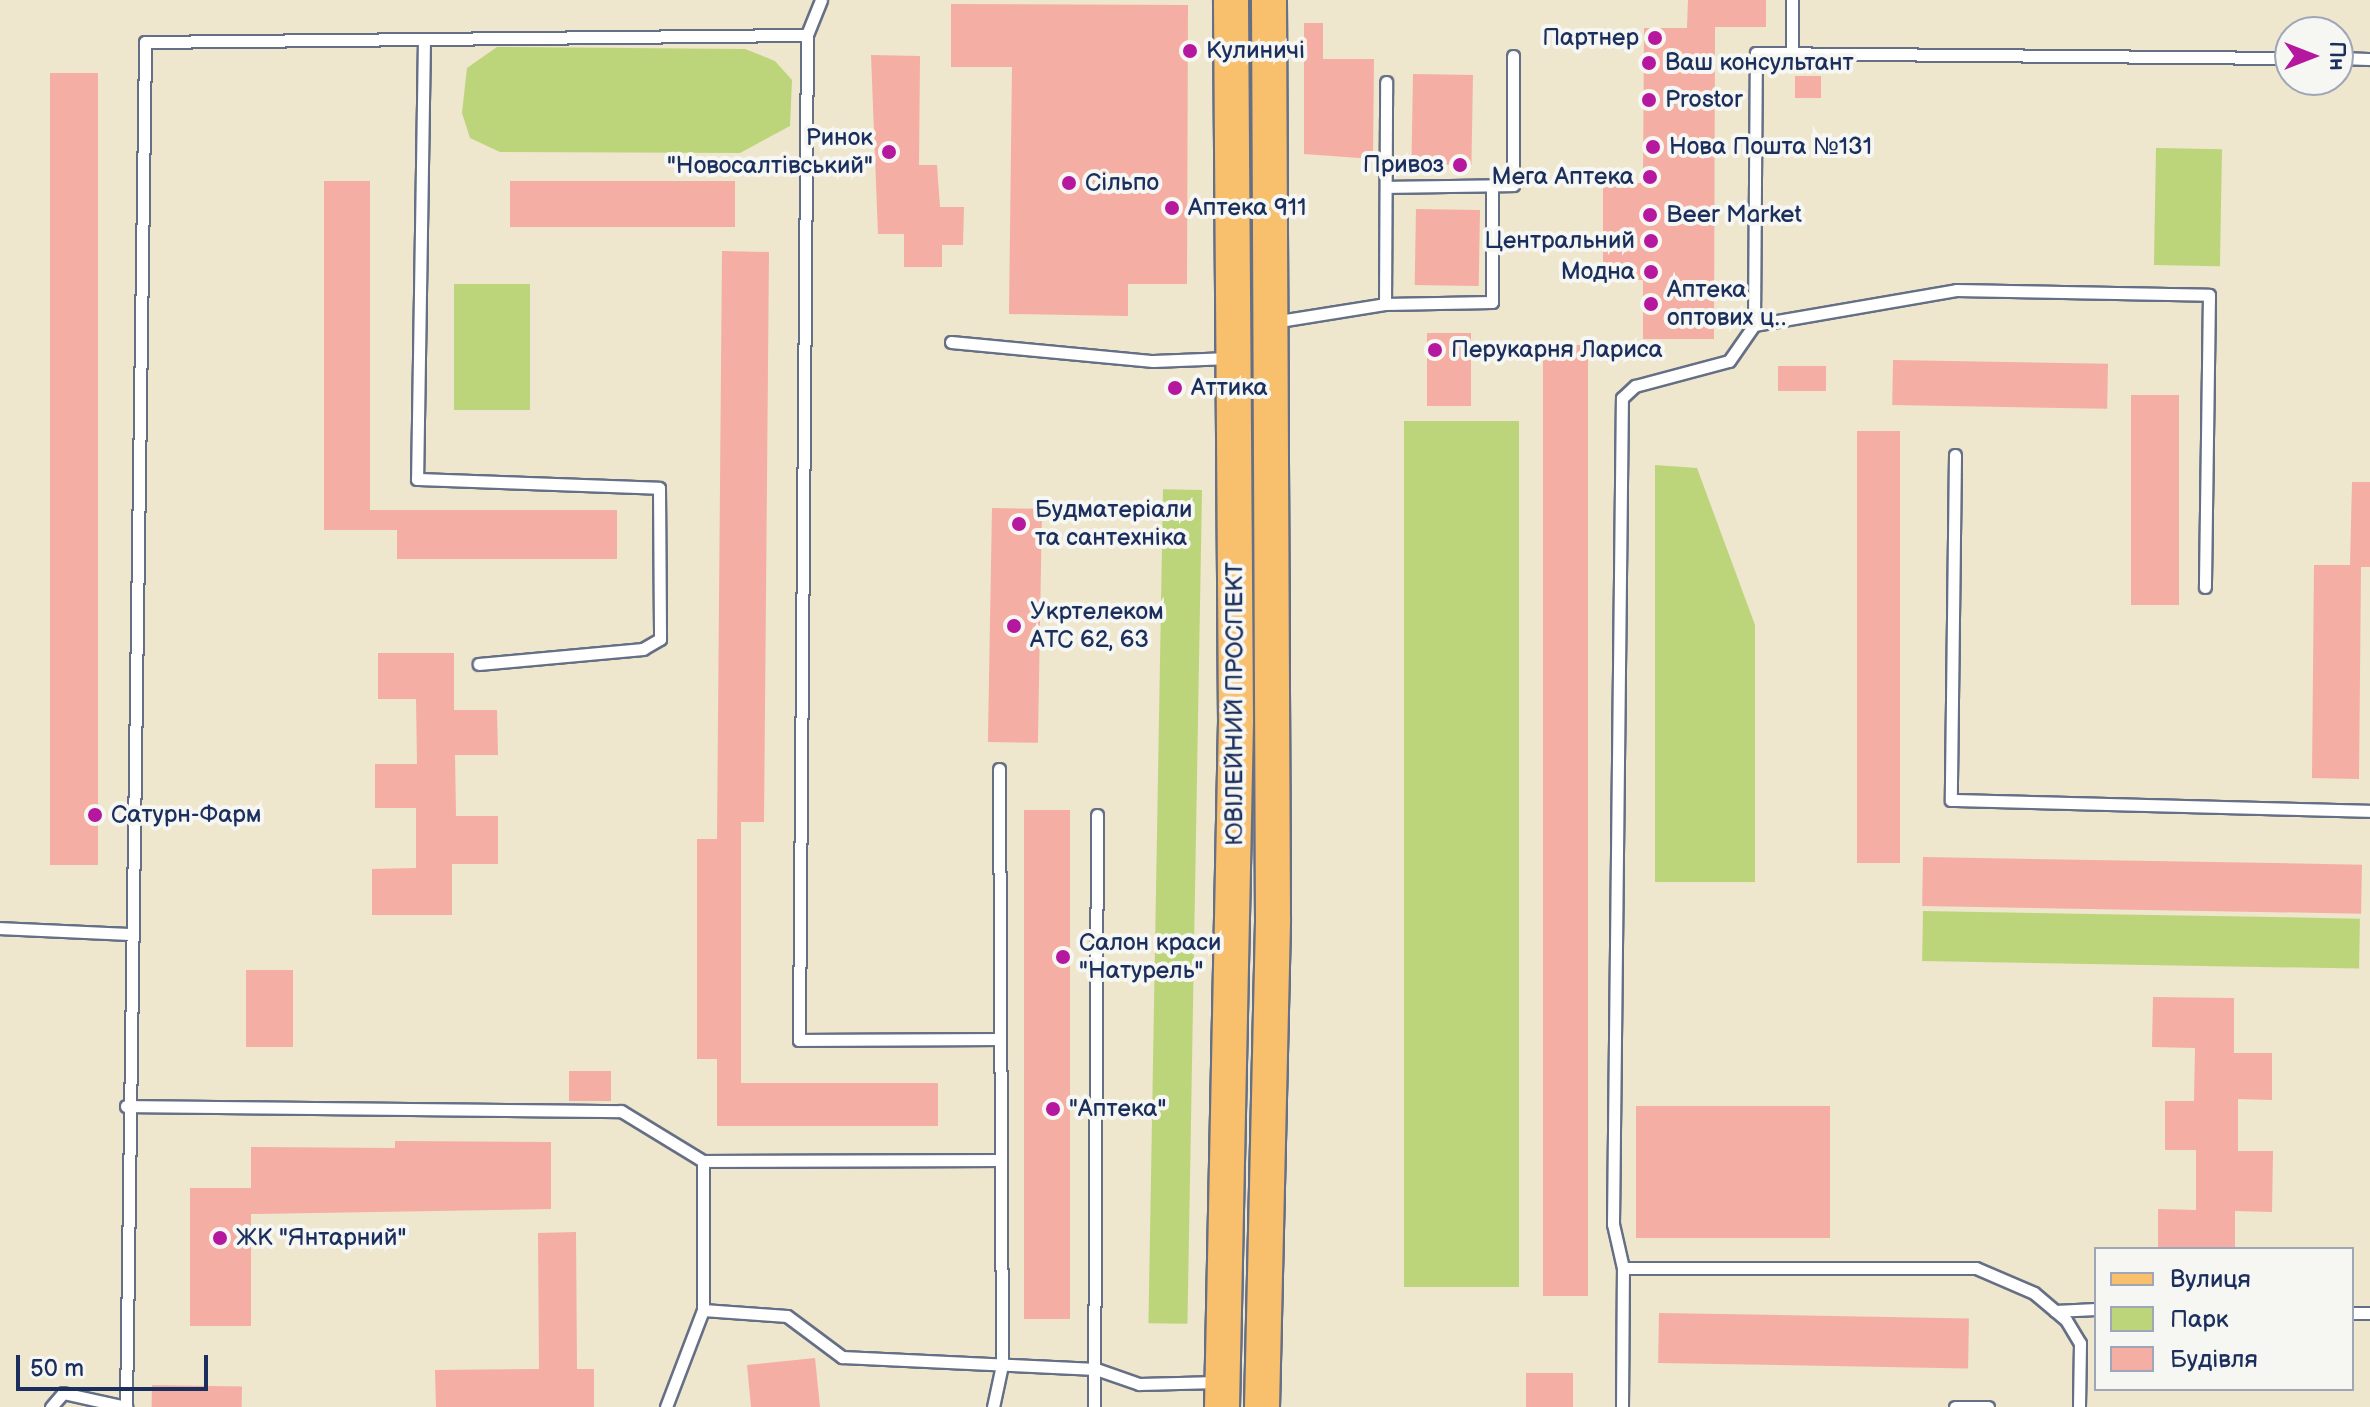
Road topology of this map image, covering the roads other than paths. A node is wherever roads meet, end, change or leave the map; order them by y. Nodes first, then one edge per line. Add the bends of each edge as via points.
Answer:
1 (821, 0) edge
2 (1231, 0) edge
3 (1269, 0) edge
4 (1792, 0) edge
5 (807, 35) junction
6 (424, 39) junction
7 (1792, 52) junction
8 (1513, 56) dead end
9 (2274, 58) edge
10 (1386, 82) dead end
11 (1492, 186) junction
12 (1386, 187) junction
13 (1385, 304) junction
14 (1754, 325) junction
15 (951, 342) dead end
16 (1255, 350) junction
17 (1955, 455) dead end
18 (2205, 587) dead end
19 (479, 664) dead end
20 (999, 769) dead end
21 (2370, 811) edge
22 (1097, 815) dead end
23 (0, 928) edge
24 (129, 934) junction
25 (998, 1039) junction
26 (126, 1106) junction
27 (999, 1160) junction
28 (703, 1161) junction
29 (1228, 1206) junction
30 (1266, 1206) junction
31 (1623, 1268) junction
32 (2094, 1309) edge
33 (703, 1310) junction
34 (2055, 1311) junction
35 (1002, 1365) junction
36 (1096, 1369) junction
37 (1223, 1395) edge
38 (51, 1407) edge
39 (666, 1407) edge
40 (993, 1407) edge
41 (1094, 1407) edge
42 (1262, 1407) edge
43 (1622, 1407) edge
44 (1955, 1407) edge
45 (1988, 1407) edge
46 (2079, 1407) edge

1 - 5 lane
2 - 16 main road, ЮВІЛЕЙНИЙ ПРОСПЕКТ
3 - 16 main road, ЮВІЛЕЙНИЙ ПРОСПЕКТ
4 - 7 lane
5 - 6 lane
5 - 25 lane via 799,1040
6 - 19 lane via 417,479 659,488 660,639 643,649
6 - 24 lane via 145,42
7 - 9 lane
7 - 14 lane via 1756,53
8 - 11 lane via 1513,185
10 - 12 lane
11 - 12 lane
11 - 13 lane via 1492,302
12 - 13 lane
13 - 16 lane
14 - 18 lane via 1956,290 2209,295
14 - 31 lane via 1729,361 1635,386 1622,398 1613,1224
15 - 16 lane via 1153,361
16 - 29 main road, ЮВІЛЕЙНИЙ ПРОСПЕКТ
16 - 30 main road, ЮВІЛЕЙНИЙ ПРОСПЕКТ via 1273,919
17 - 21 lane via 1951,800
20 - 25 lane
22 - 36 lane
23 - 24 lane
24 - 26 lane
25 - 27 lane
26 - 28 lane via 621,1111
26 - 38 lane via 126,1407 63,1393
27 - 28 lane
27 - 35 lane
28 - 33 lane
29 - 30 main road
29 - 37 main road, ЮВІЛЕЙНИЙ ПРОСПЕКТ
30 - 42 main road, ЮВІЛЕЙНИЙ ПРОСПЕКТ
31 - 34 lane via 1976,1268
31 - 43 lane
32 - 34 lane
33 - 35 lane via 787,1316 842,1357
33 - 39 lane
34 - 46 lane via 2080,1343
35 - 36 lane
35 - 40 lane
36 - 37 lane via 1139,1384
36 - 41 lane
44 - 45 lane

